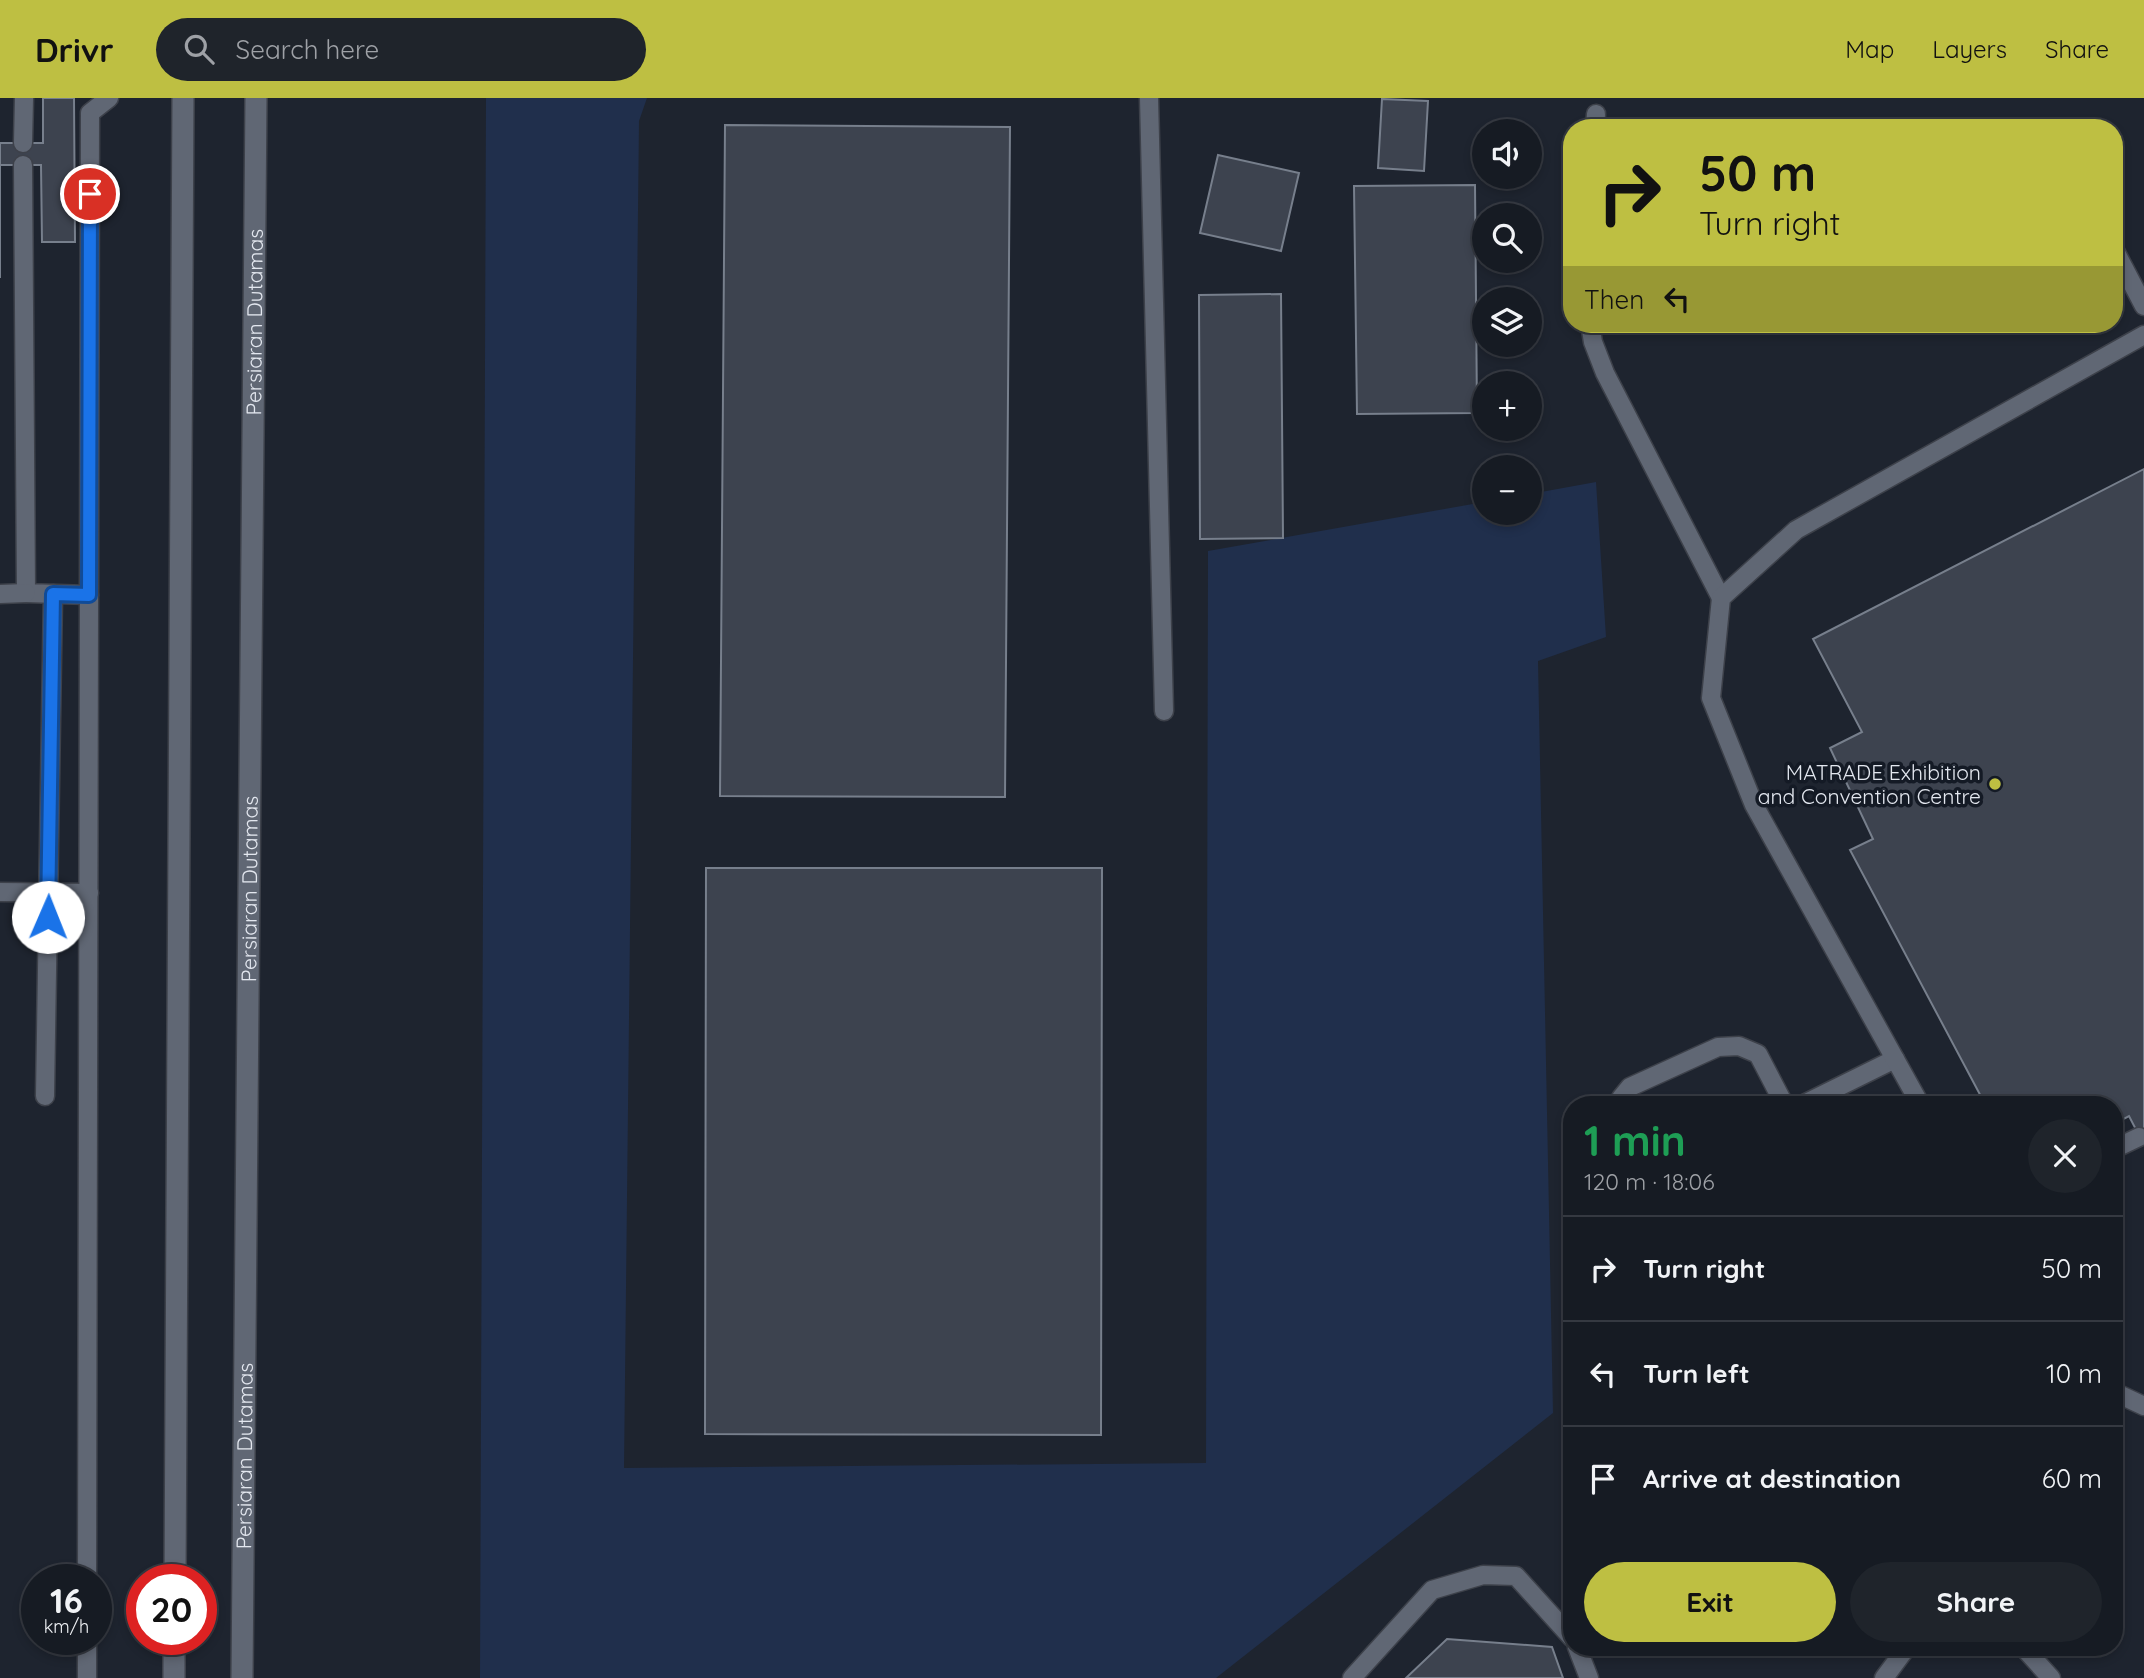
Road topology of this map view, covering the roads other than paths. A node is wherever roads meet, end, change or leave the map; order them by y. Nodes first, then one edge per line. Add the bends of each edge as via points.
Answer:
1 (24, 98) edge
2 (109, 98) edge
3 (183, 98) edge
4 (256, 98) edge
5 (1149, 98) edge
6 (23, 143) dead end
7 (23, 165) dead end
8 (2123, 266) edge
9 (2144, 306) edge
10 (1592, 333) edge
11 (2144, 335) edge
12 (26, 593) junction
13 (0, 594) edge
14 (53, 594) junction
15 (89, 595) junction
16 (1721, 598) junction
17 (1164, 711) dead end
18 (49, 891) junction
19 (0, 892) edge
20 (89, 893) junction
21 (1895, 1059) junction
22 (45, 1096) dead end
23 (1623, 1096) edge
24 (1780, 1096) edge
25 (1820, 1096) edge
26 (1916, 1096) edge
27 (2139, 1137) dead end
28 (2123, 1145) edge
29 (2123, 1396) edge
30 (2144, 1406) edge
31 (87, 1564) edge
32 (175, 1564) edge
33 (1563, 1628) edge
34 (87, 1655) edge
35 (174, 1655) edge
36 (1580, 1656) edge
37 (1900, 1656) edge
38 (2031, 1656) edge
39 (87, 1678) edge
40 (174, 1678) edge
41 (242, 1678) edge
42 (1352, 1678) edge
43 (1589, 1678) edge
44 (1884, 1678) edge
45 (2052, 1678) edge

1 - 6 lane
2 - 15 lane via 90,114
3 - 32 street
4 - 41 street, Persiaran Dutamas
5 - 17 lane
7 - 12 lane
8 - 9 lane
10 - 16 lane via 1605,373
11 - 16 lane via 1796,530
12 - 13 lane
12 - 14 lane
14 - 15 lane
14 - 18 lane
15 - 20 lane
16 - 21 lane via 1711,698 1754,805
18 - 19 lane
18 - 20 lane
18 - 22 lane
20 - 31 lane
21 - 25 lane
21 - 26 lane
23 - 24 lane via 1630,1087 1718,1047 1739,1046 1758,1054
27 - 28 lane
29 - 30 lane
33 - 42 lane via 1516,1576 1483,1575 1432,1590
34 - 39 lane
35 - 40 street
36 - 43 lane
37 - 44 lane
38 - 45 lane

